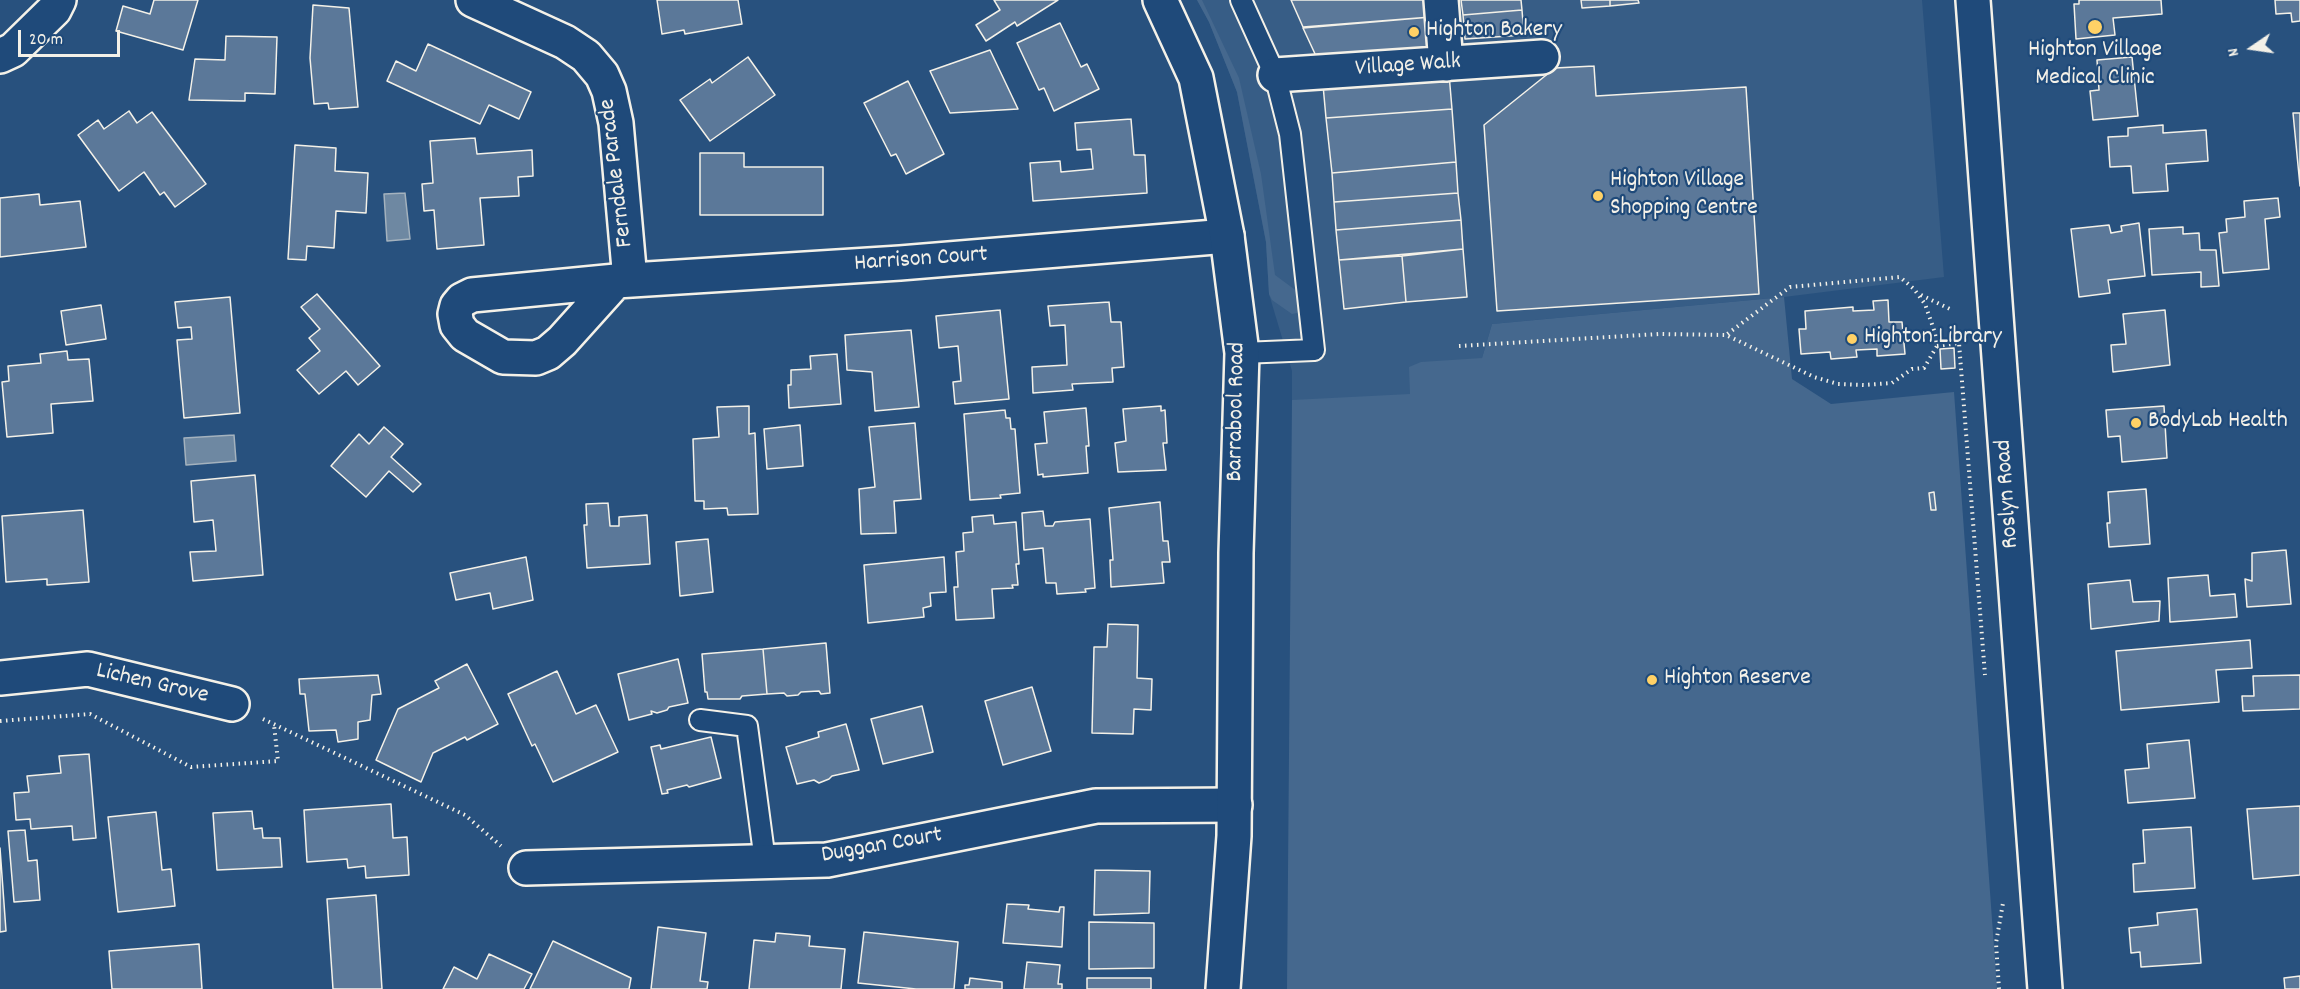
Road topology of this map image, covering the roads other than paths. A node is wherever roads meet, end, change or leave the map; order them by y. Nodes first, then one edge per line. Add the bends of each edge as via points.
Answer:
1 (59, 0) edge
2 (473, 0) edge
3 (1160, 0) edge
4 (1241, 0) edge
5 (1441, 0) edge
6 (1972, 0) edge
7 (0, 56) edge
8 (1542, 57) dead end
9 (1446, 64) junction
10 (1275, 75) junction
11 (1227, 236) junction
12 (623, 281) joint
13 (1242, 353) junction
14 (0, 678) edge
15 (232, 704) road end
16 (700, 720) dead end
17 (1234, 820) junction
18 (765, 861) junction
19 (526, 868) road end
20 (1223, 989) edge
21 (1241, 989) edge
22 (2045, 989) edge

1 - 7 street via 54,10 13,50
2 - 12 street, Ferndale Parade via 565,42 586,56 602,75 616,123
3 - 11 street, Barrabool Road via 1196,78
4 - 10 lane
5 - 9 street
6 - 22 street, Roslyn Road
8 - 9 street, Village Walk
9 - 10 street, Village Walk
10 - 13 lane via 1290,134 1314,350
11 - 12 street, Harrison Court
11 - 13 street, Barrabool Road
13 - 17 street, Barrabool Road
14 - 15 street, Lichen Grove via 88,669
16 - 18 lane via 747,726
17 - 18 street, Duggan Court via 1096,806 827,860
17 - 20 street, Barrabool Road
17 - 21 street, Barrabool Road
18 - 19 street, Duggan Court

